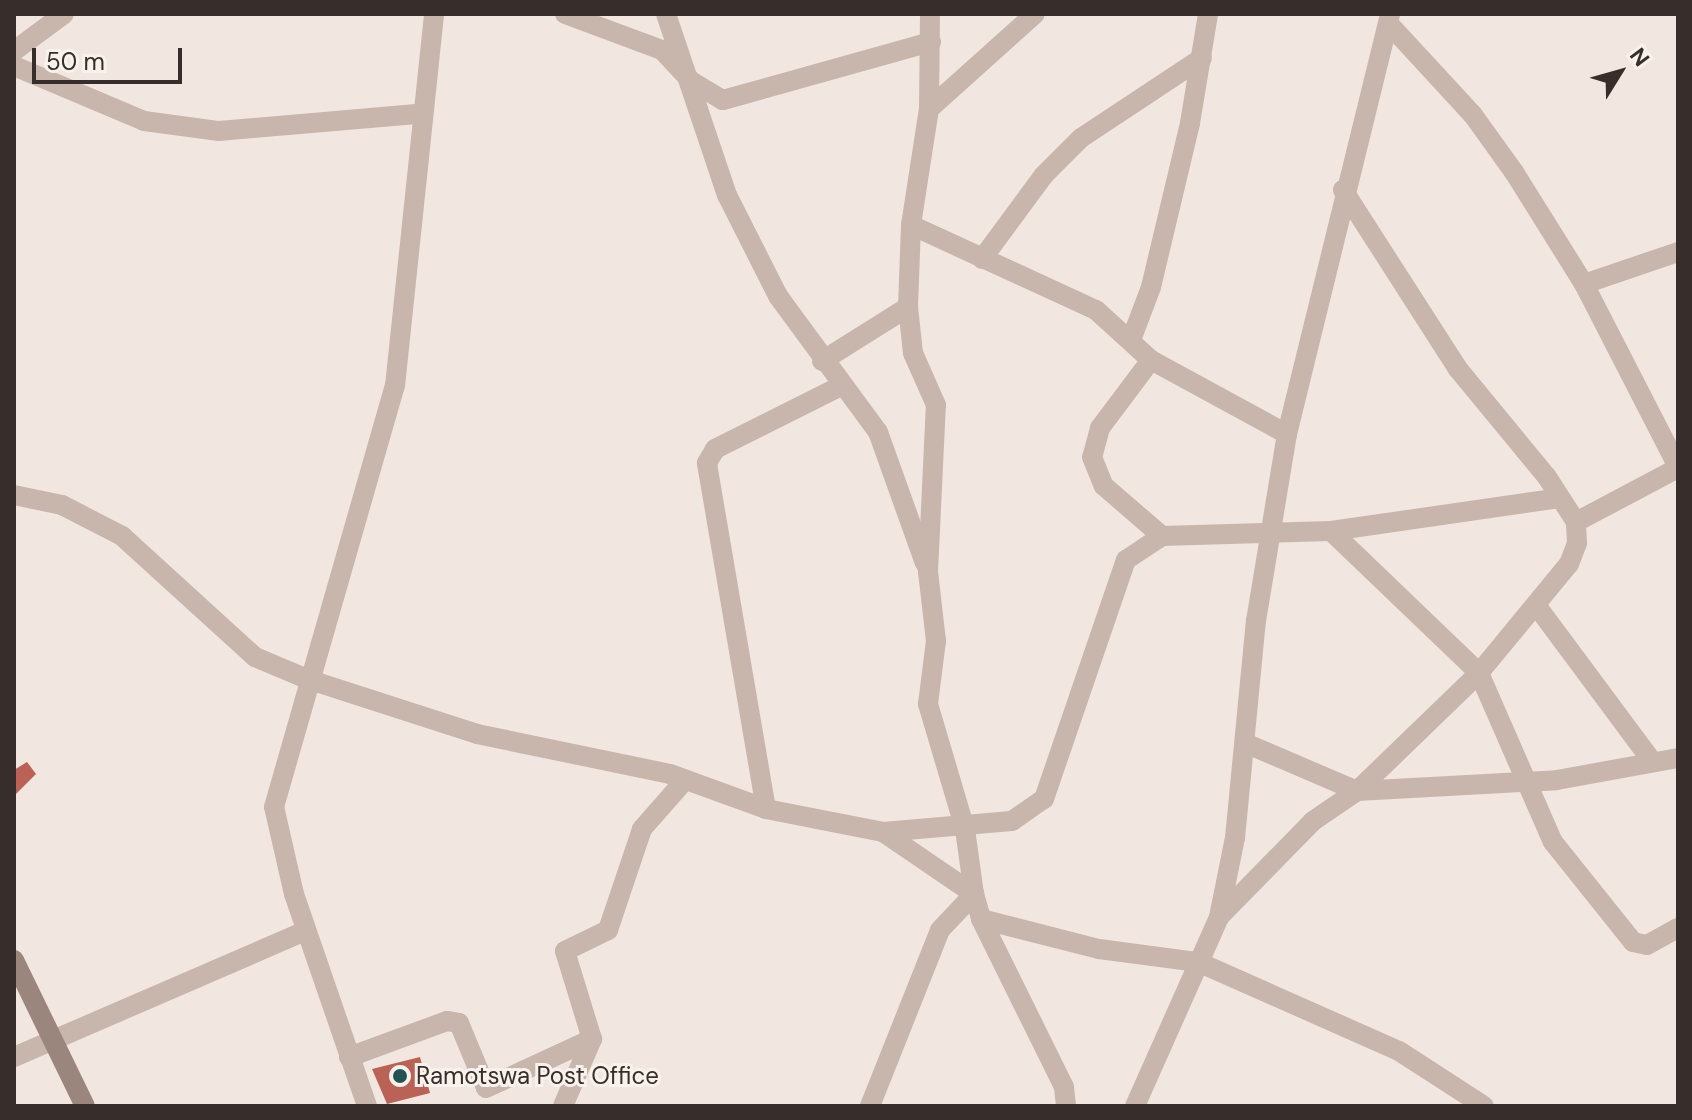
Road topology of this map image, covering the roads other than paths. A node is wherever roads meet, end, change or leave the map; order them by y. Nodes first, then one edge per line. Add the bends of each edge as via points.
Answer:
1 (64, 14) edge
2 (434, 14) edge
3 (565, 14) edge
4 (666, 14) edge
5 (930, 14) edge
6 (1035, 14) edge
7 (1208, 14) edge
8 (1390, 19) edge
9 (931, 42) junction
10 (14, 51) edge
11 (1202, 58) junction
12 (14, 66) edge
13 (691, 81) junction
14 (929, 109) junction
15 (419, 114) junction
16 (1343, 190) junction
17 (911, 225) junction
18 (1678, 252) edge
19 (982, 259) junction
20 (1584, 284) junction
21 (908, 307) junction
22 (1131, 340) junction
23 (1151, 360) junction
24 (822, 361) junction
25 (839, 387) junction
26 (1287, 434) junction
27 (1678, 468) edge
28 (14, 495) edge
29 (1560, 498) junction
30 (1576, 522) junction
31 (1272, 529) junction
32 (1331, 531) junction
33 (1162, 536) junction
34 (928, 572) junction
35 (1536, 605) junction
36 (1479, 673) junction
37 (307, 679) junction
38 (1245, 743) junction
39 (1678, 758) edge
40 (1652, 761) junction
41 (685, 780) junction
42 (1526, 783) junction
43 (1357, 791) junction
44 (766, 809) junction
45 (965, 829) junction
46 (883, 832) junction
47 (974, 894) junction
48 (1219, 917) junction
49 (981, 919) junction
50 (1678, 928) edge
51 (305, 931) junction
52 (14, 960) edge
53 (1198, 962) junction
54 (56, 1039) junction
55 (592, 1039) junction
56 (14, 1057) edge
57 (349, 1057) junction
58 (85, 1106) edge
59 (367, 1106) edge
60 (563, 1106) edge
61 (870, 1106) edge
62 (1066, 1106) edge
63 (1135, 1106) edge
64 (1484, 1106) edge

1 - 10 street
2 - 15 street
3 - 13 street via 662,50
4 - 13 street
5 - 9 street
6 - 14 street
7 - 11 street
8 - 16 street
8 - 20 street via 1473,115
9 - 13 street via 723,100
9 - 14 street
11 - 19 street via 1081,138 1044,175
11 - 22 street via 1151,287
12 - 15 street via 144,121 219,131
13 - 24 street via 727,195 778,296
14 - 17 street
15 - 37 street via 395,386
16 - 26 street
16 - 29 street via 1458,369
17 - 19 street
17 - 21 street
18 - 20 street
19 - 22 street via 1096,310
20 - 27 street
21 - 24 street
21 - 34 street via 913,353 936,405
22 - 23 street
23 - 26 street
23 - 33 street via 1100,428 1092,457 1104,486
24 - 25 street
25 - 34 street via 878,432
25 - 44 street via 715,449 707,463
26 - 31 street
27 - 30 street
28 - 37 street via 62,505 122,536 255,657
29 - 30 street
29 - 32 street
30 - 35 street via 1569,564
31 - 32 street
31 - 33 street
31 - 38 street
32 - 36 street
33 - 45 street via 1126,560 1044,799 1012,821
34 - 45 street via 936,641 928,704
35 - 36 street
35 - 40 street
36 - 42 street
36 - 43 street
37 - 41 street via 477,734
37 - 51 street via 274,807
38 - 43 street
38 - 48 street
39 - 40 street
40 - 42 street
41 - 44 street
41 - 55 street via 642,829 606,933 565,951
42 - 43 street
42 - 50 street via 1553,842 1633,942 1647,945
43 - 48 street via 1313,821
44 - 46 street
45 - 46 street
45 - 47 street
46 - 47 street
47 - 49 street
47 - 61 street via 940,930
48 - 53 street
49 - 53 street via 1099,949
49 - 62 street via 1058,1074
51 - 54 street
51 - 57 street
52 - 54 street
53 - 63 street
53 - 64 street via 1399,1051
54 - 56 street
54 - 58 street
55 - 57 street via 486,1088 459,1023 447,1021
55 - 60 street
57 - 59 street

